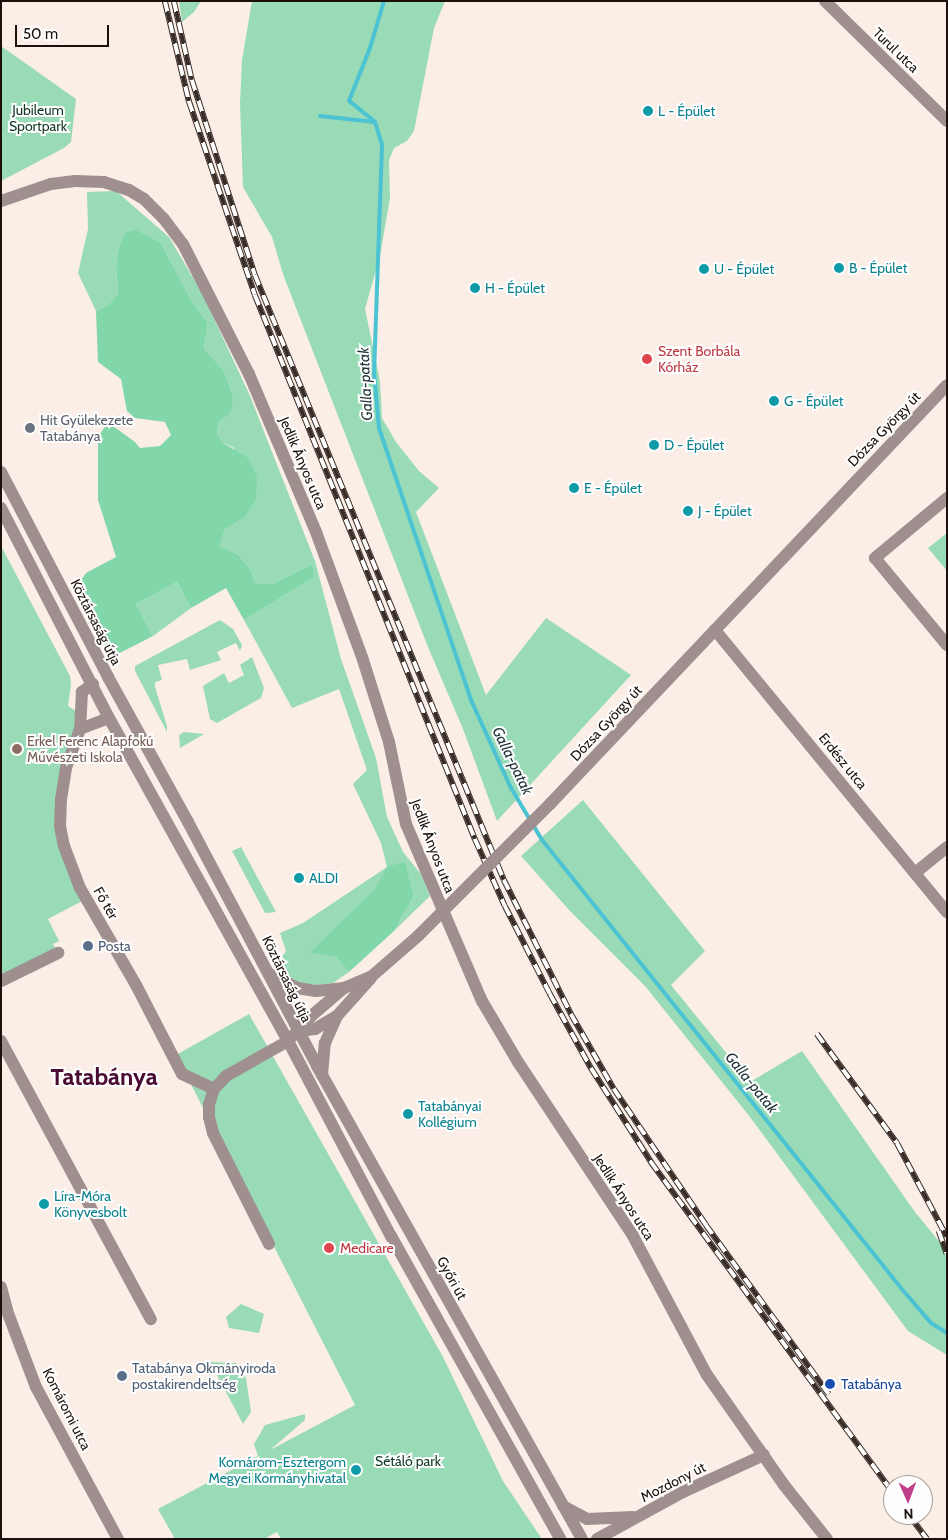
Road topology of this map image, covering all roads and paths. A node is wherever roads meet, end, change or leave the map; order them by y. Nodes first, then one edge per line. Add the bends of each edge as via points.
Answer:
1 (825, 1) edge
2 (947, 121) edge
3 (1, 201) edge
4 (947, 385) edge
5 (1, 472) edge
6 (947, 498) edge
7 (1, 508) edge
8 (715, 630) junction
9 (947, 645) edge
10 (93, 684) junction
11 (109, 718) junction
12 (80, 729) junction
13 (947, 847) edge
14 (915, 873) junction
15 (947, 912) edge
16 (58, 953) dead end
17 (270, 974) junction
18 (372, 976) junction
19 (1, 981) edge
20 (344, 988) junction
21 (337, 1016) junction
22 (299, 1031) junction
23 (1, 1041) edge
24 (288, 1041) junction
25 (322, 1075) junction
26 (214, 1089) junction
27 (269, 1244) dead end
28 (1, 1287) edge
29 (151, 1319) dead end
30 (764, 1455) junction
31 (563, 1506) junction
32 (638, 1517) junction
33 (118, 1539) edge
34 (560, 1539) edge
35 (582, 1539) edge
36 (597, 1539) edge
37 (827, 1539) edge

1 - 2 street, Turul utca
3 - 30 street, Jedlik Ányos utca via 51,184 104,182 144,199 183,244 249,374 316,532 389,742 406,824 482,1001 518,1062 633,1236 707,1375
4 - 8 street, Dózsa György út
5 - 17 street, Köztársaság útja via 108,677
6 - 9 street via 875,558
7 - 10 street, Köztársaság útja
8 - 14 street, Erdész utca
8 - 18 street, Dózsa György út, bridge via 550,804 418,936
10 - 11 street, Köztársaság útja
10 - 12 street, Fő tér via 82,692
11 - 12 street
11 - 24 street, Köztársaság útja
12 - 26 street, Fő tér via 66,768 61,799 60,826 72,870 182,1074
13 - 14 street
14 - 15 street, Erdész utca
16 - 19 street
17 - 20 street via 297,988 316,991
17 - 22 street, Köztársaság útja
18 - 20 street, Dózsa György út
18 - 21 street
20 - 22 street, Dózsa György út via 310,1017
21 - 22 street via 315,1029
21 - 25 street via 325,1043
22 - 24 street, Köztársaság útja
22 - 25 street, Győri út
23 - 29 street
24 - 26 street via 226,1076
24 - 34 street via 391,1236
25 - 31 street, Győri út
26 - 27 street via 209,1105 213,1133
28 - 33 street, Komáromi utca via 36,1387
30 - 32 street, Mozdony út via 698,1484
30 - 37 street, Jedlik Ányos utca
31 - 32 street via 587,1519
31 - 35 street, Győri út
32 - 36 street, Mozdony út

